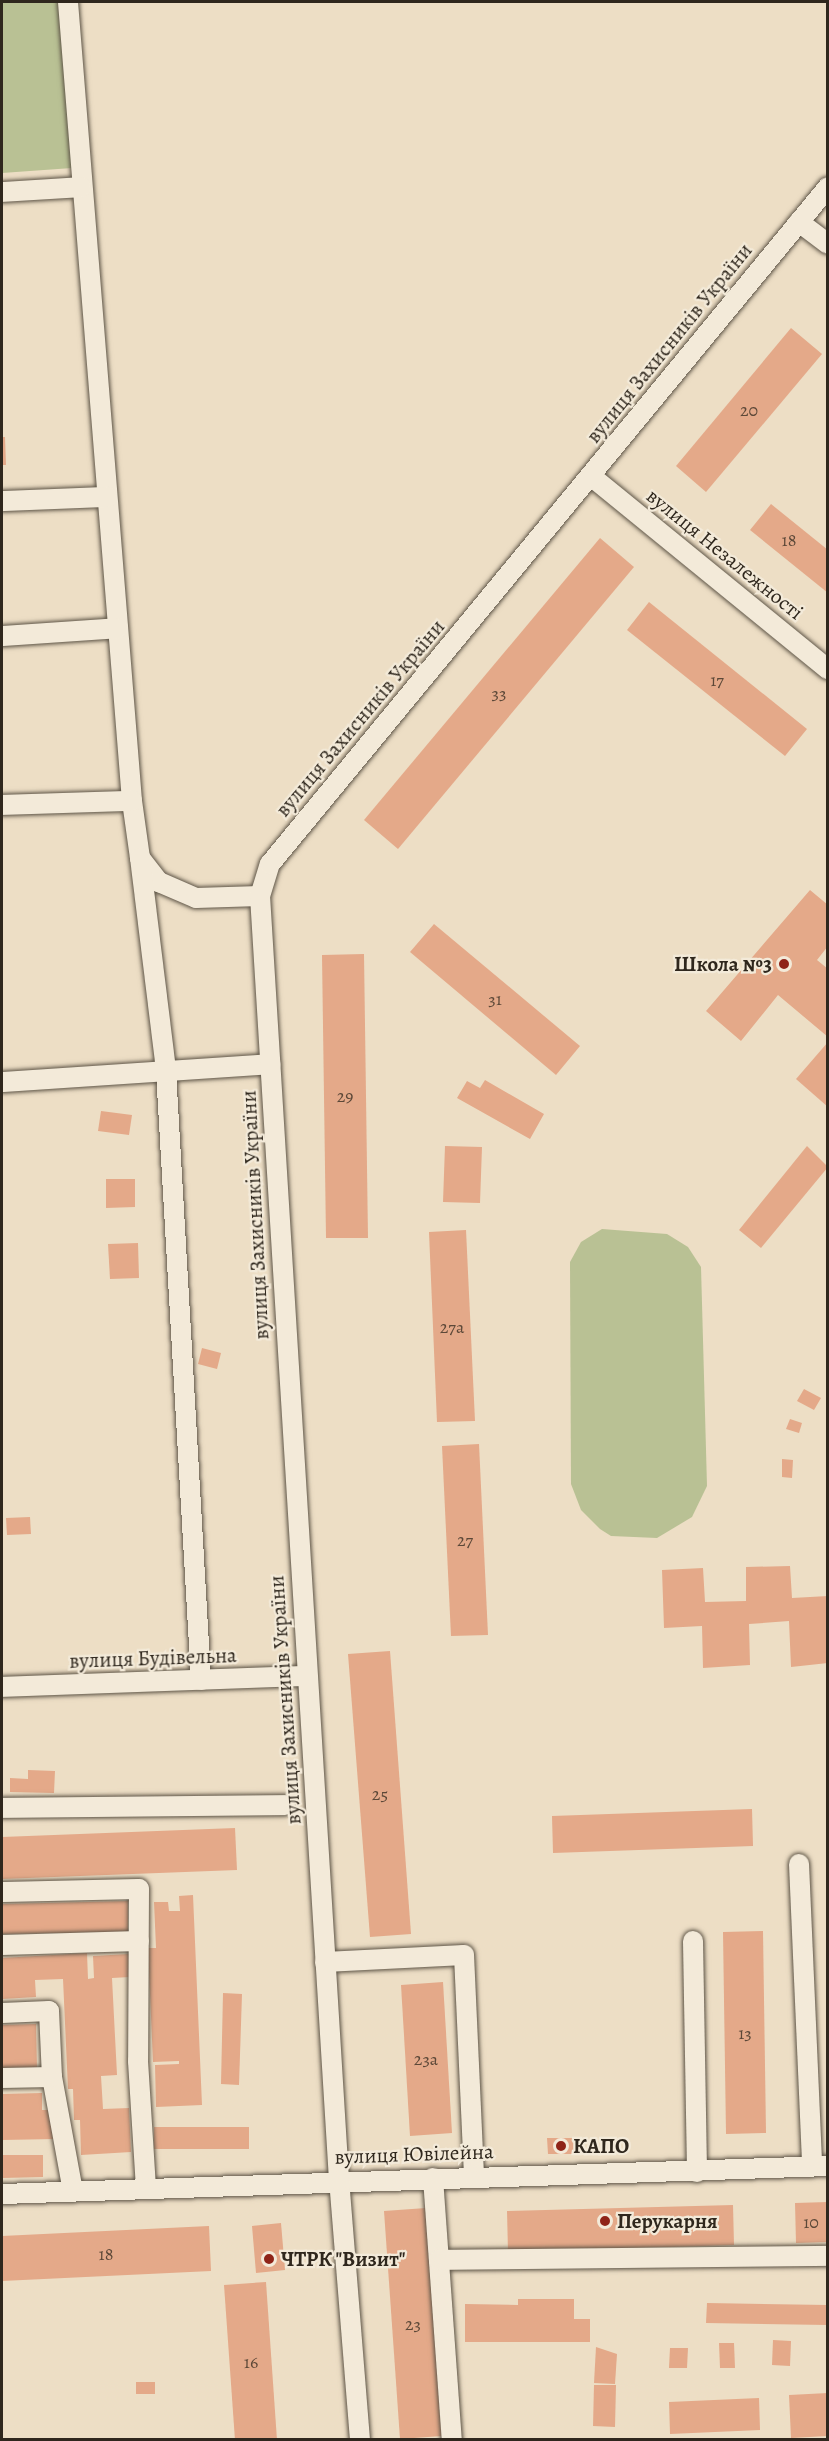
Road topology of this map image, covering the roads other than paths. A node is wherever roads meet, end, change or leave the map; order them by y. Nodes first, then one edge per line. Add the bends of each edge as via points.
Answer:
1 (68, 2) edge
2 (81, 187) junction
3 (828, 187) edge
4 (2, 192) edge
5 (799, 222) junction
6 (828, 244) edge
7 (591, 476) junction
8 (107, 497) junction
9 (2, 501) edge
10 (118, 628) junction
11 (2, 636) edge
12 (828, 669) edge
13 (132, 801) junction
14 (2, 805) edge
15 (140, 858) junction
16 (260, 896) junction
17 (270, 1064) junction
18 (166, 1071) junction
19 (2, 1082) edge
20 (307, 1676) junction
21 (201, 1680) junction
22 (2, 1688) edge
23 (285, 1804) dead end
24 (2, 1808) edge
25 (799, 1864) dead end
26 (2, 1892) edge
27 (139, 1941) junction
28 (693, 1941) dead end
29 (2, 1945) edge
30 (325, 1962) junction
31 (2, 2013) edge
32 (52, 2077) junction
33 (2, 2078) edge
34 (820, 2166) edge
35 (697, 2172) junction
36 (474, 2176) junction
37 (433, 2178) junction
38 (339, 2180) junction
39 (146, 2188) junction
40 (73, 2191) junction
41 (2, 2194) edge
42 (828, 2256) edge
43 (439, 2260) junction
44 (360, 2439) edge
45 (452, 2439) edge

1 - 2 street
2 - 4 street
2 - 8 street
3 - 5 street, вулиця Захисників України
5 - 6 street
5 - 7 street, вулиця Захисників України
7 - 12 street, вулиця Незалежності
7 - 16 street, вулиця Захисників України via 270,864
8 - 9 street
8 - 10 street
10 - 11 street
10 - 13 street
13 - 14 street
13 - 15 street
15 - 16 street via 159,882 196,898
15 - 18 street
16 - 17 street, вулиця Захисників України
17 - 18 street
17 - 20 street, вулиця Захисників України
18 - 19 street
18 - 21 street
20 - 21 street, вулиця Будівельна
20 - 30 street, вулиця Захисників України
21 - 22 street, вулиця Будівельна
23 - 24 street
25 - 34 street
26 - 27 street via 139,1889
27 - 29 street
27 - 39 street via 138,2061
28 - 35 street
30 - 36 street via 464,1955
30 - 38 street, вулиця Захисників України
31 - 32 street via 49,2011
32 - 33 street
32 - 40 street
34 - 35 street, вулиця Ювілейна
35 - 36 street, вулиця Ювілейна
36 - 37 street, вулиця Ювілейна
37 - 38 street, вулиця Ювілейна
37 - 43 street
38 - 39 street, вулиця Ювілейна
38 - 44 street, вулиця Захисників України
39 - 40 street, вулиця Ювілейна
40 - 41 street, вулиця Ювілейна
42 - 43 street
43 - 45 street

